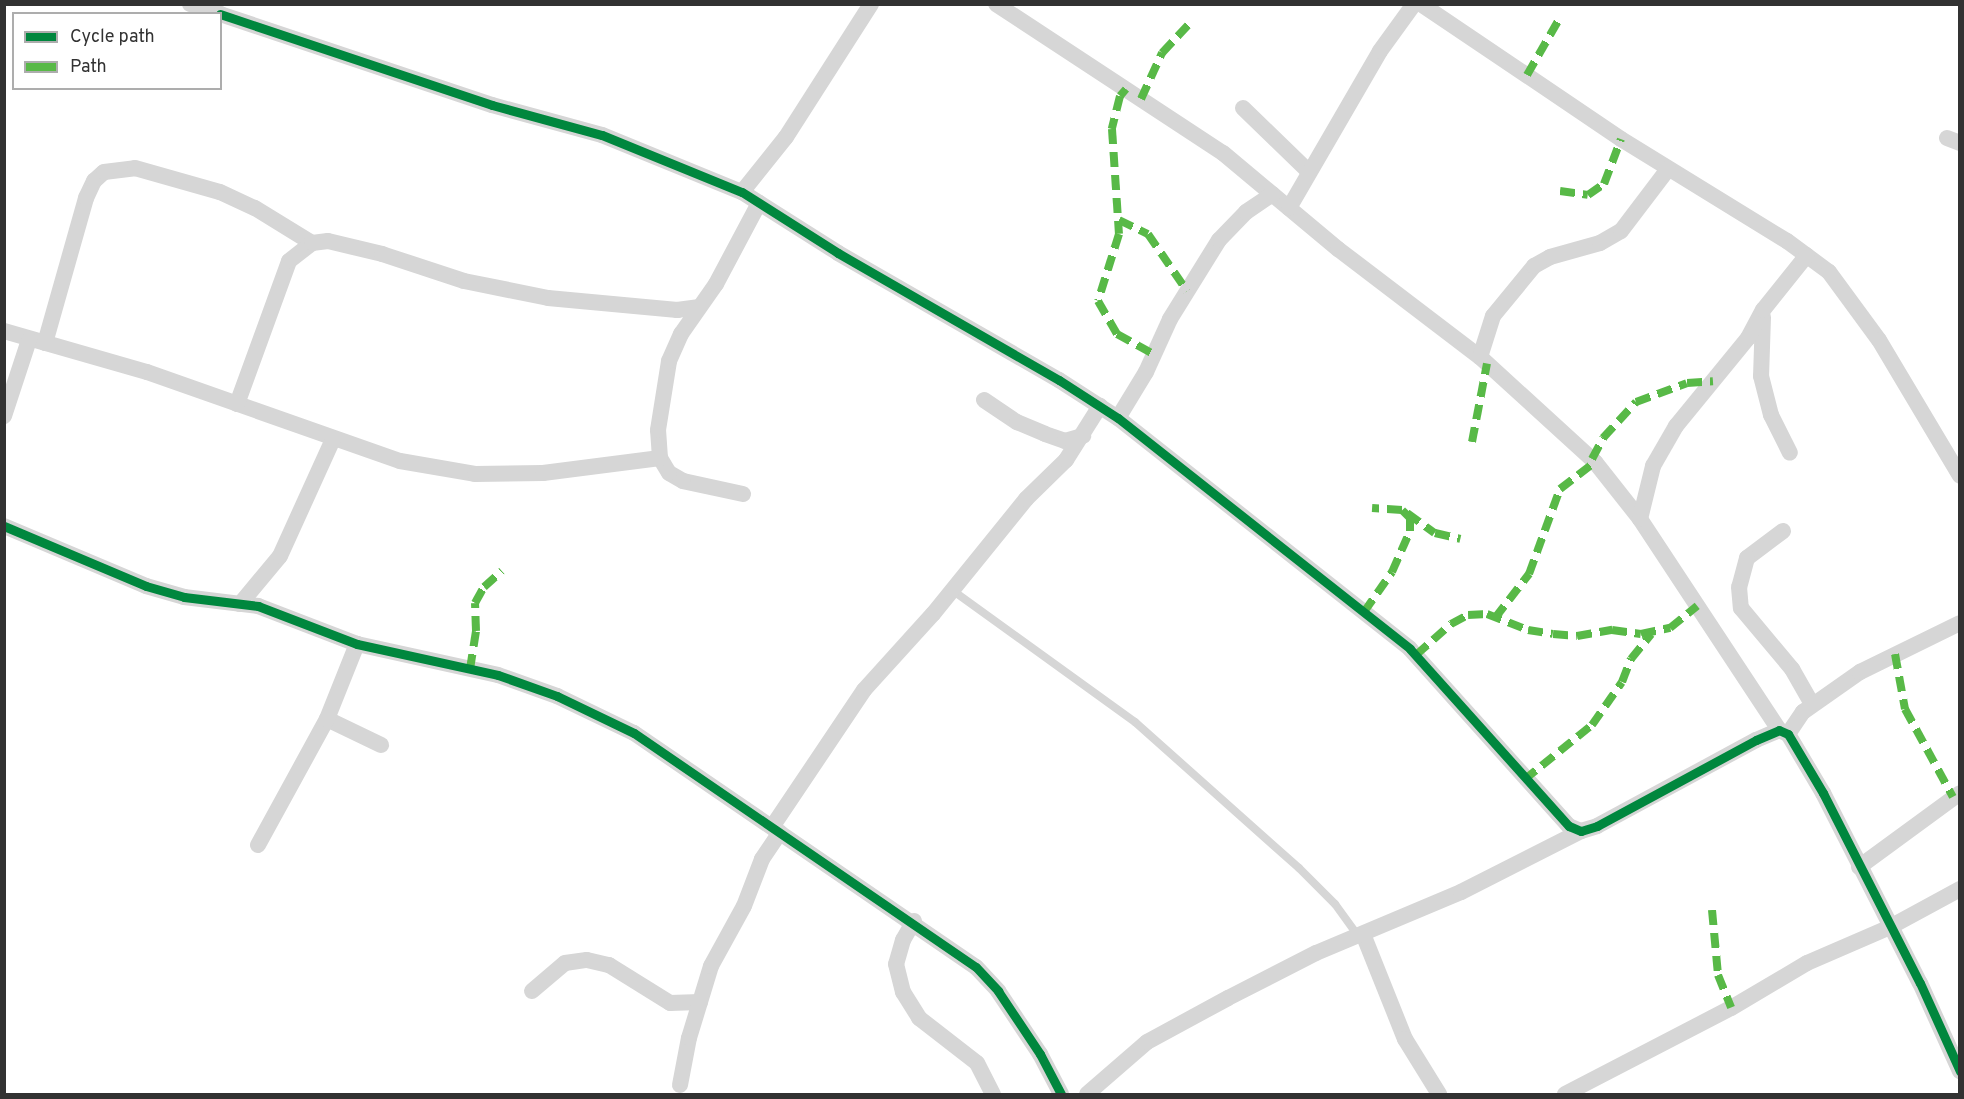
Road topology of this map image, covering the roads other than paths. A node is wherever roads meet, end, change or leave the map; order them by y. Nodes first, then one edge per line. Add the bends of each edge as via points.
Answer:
1 (190, 4) edge
2 (871, 4) edge
3 (996, 4) edge
4 (1414, 4) edge
5 (1421, 4) edge
6 (214, 12) edge
7 (222, 15) edge
8 (1243, 108) dead end
9 (1668, 169) junction
10 (1309, 172) junction
11 (742, 192) junction
12 (1273, 194) junction
13 (759, 203) junction
14 (1289, 208) junction
15 (312, 243) junction
16 (1807, 255) junction
17 (698, 307) junction
18 (1763, 310) junction
19 (4, 331) edge
20 (37, 341) junction
21 (1480, 357) junction
22 (984, 400) dead end
23 (237, 405) junction
24 (1100, 406) junction
25 (4, 417) edge
26 (1118, 418) junction
27 (1083, 436) junction
28 (333, 439) junction
29 (1790, 453) dead end
30 (660, 458) junction
31 (1959, 476) edge
32 (743, 494) dead end
33 (1640, 519) junction
34 (4, 526) edge
35 (1783, 531) dead end
36 (952, 590) junction
37 (240, 604) junction
38 (1959, 623) edge
39 (357, 644) junction
40 (1812, 704) junction
41 (327, 718) junction
42 (1783, 732) junction
43 (381, 745) dead end
44 (1959, 793) edge
45 (776, 830) junction
46 (1581, 831) junction
47 (258, 845) dead end
48 (1859, 867) junction
49 (1959, 889) edge
50 (914, 921) junction
51 (1890, 927) junction
52 (1361, 935) junction
53 (532, 991) dead end
54 (700, 1002) junction
55 (1959, 1071) edge
56 (680, 1085) dead end
57 (993, 1095) edge
58 (1061, 1095) edge
59 (1087, 1095) edge
60 (1439, 1095) edge
61 (1565, 1095) edge

1 - 6 street
2 - 11 street via 786,137
3 - 12 street via 1223,153
4 - 10 street via 1380,51
5 - 9 street
7 - 11 street via 492,105 602,135
8 - 10 street
9 - 16 street
9 - 21 street via 1621,231 1600,243 1550,257 1534,266 1493,316
10 - 14 street
11 - 13 street
12 - 14 street
12 - 26 street via 1240,217 1220,240 1170,319 1146,372
13 - 17 street via 716,284
13 - 24 street
14 - 21 street
15 - 17 street via 328,241 371,251 464,281 548,298 677,310
15 - 20 street via 263,212 220,192 135,168 104,172 94,181 86,198
15 - 23 street via 289,261
16 - 18 street
16 - 31 street via 1842,286
17 - 30 street via 669,361 658,430
18 - 29 street via 1761,376 1771,415
18 - 33 street via 1748,338 1676,426 1653,466
19 - 20 street
20 - 23 street via 147,372
20 - 25 street
21 - 33 street via 1601,467
22 - 27 street via 1017,422 1045,434 1065,441
23 - 28 street
24 - 26 street
24 - 27 street
26 - 46 street via 1410,649 1554,813
27 - 36 street
28 - 30 street via 400,461 474,474 543,473
28 - 37 street via 280,556
30 - 32 street via 669,473 683,481
33 - 42 street
34 - 37 street via 146,586 184,597
35 - 40 street via 1747,558 1739,587 1741,608 1761,637 1792,669
36 - 45 street via 864,690
36 - 52 lane via 1135,722 1299,868
37 - 39 street via 287,615
38 - 40 street via 1860,672
39 - 41 street
39 - 45 street via 498,675 558,696 634,733
40 - 42 street
41 - 43 street
41 - 47 street
42 - 46 street
42 - 48 street via 1805,758
44 - 48 street
45 - 50 street
45 - 54 street via 744,906 711,966
46 - 52 street via 1461,892
48 - 51 street
49 - 51 street
50 - 57 street via 896,964 903,992 919,1018 977,1063
50 - 58 street via 976,967 998,991 1040,1054
51 - 55 street
51 - 61 street via 1807,963
52 - 59 street via 1316,953 1147,1042
52 - 60 street via 1406,1039
53 - 54 street via 565,963 587,960 609,965 670,1003
54 - 56 street

